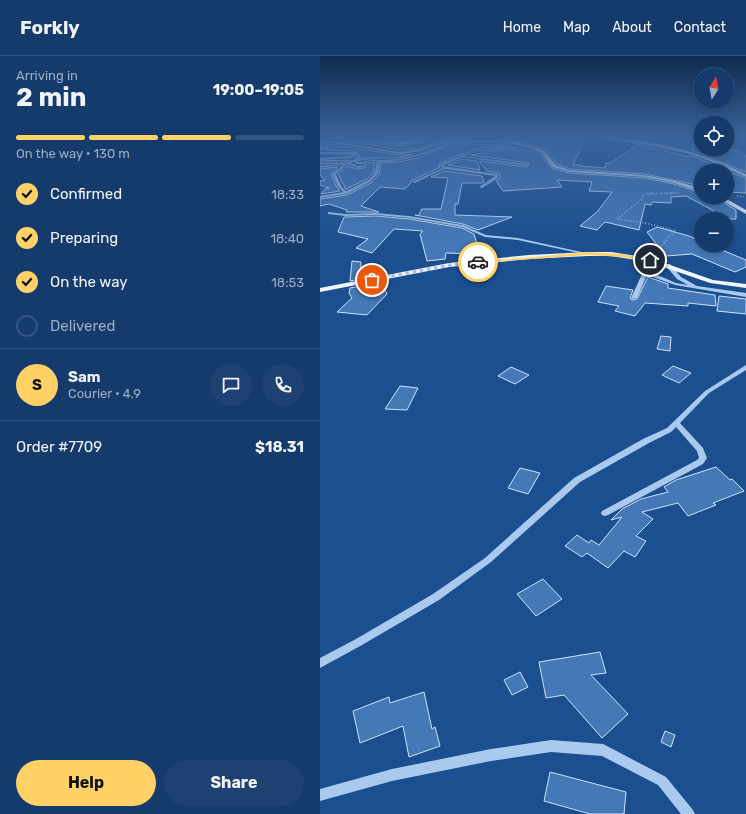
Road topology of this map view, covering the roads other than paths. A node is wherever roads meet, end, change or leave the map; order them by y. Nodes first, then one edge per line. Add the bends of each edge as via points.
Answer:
1 (336, 172) edge
2 (376, 172) edge
3 (435, 172) edge
4 (477, 172) edge
5 (590, 172) edge
6 (414, 182) dead end
7 (481, 187) dead end
8 (694, 188) edge
9 (346, 193) junction
10 (320, 197) edge
11 (732, 204) edge
12 (746, 212) edge
13 (329, 213) dead end
14 (588, 254) junction
15 (668, 265) junction
16 (746, 286) edge
17 (696, 287) junction
18 (320, 290) edge
19 (746, 295) edge
20 (634, 298) dead end
21 (746, 366) edge
22 (677, 423) junction
23 (605, 513) dead end
24 (320, 663) edge
25 (320, 795) edge
26 (689, 814) edge

1 - 9 street via 334,174 340,187
2 - 9 street via 369,181
3 - 6 street
4 - 7 street via 497,175
5 - 8 main road via 645,176
9 - 10 street
11 - 12 main road
13 - 14 street via 409,217 463,226 485,236 518,239
14 - 15 main road via 633,257
14 - 18 main road via 537,256 449,265
15 - 16 main road via 712,282
15 - 17 street via 679,278
17 - 19 street
17 - 20 street via 675,284 645,273
21 - 22 street via 708,392
22 - 23 street via 700,450 703,458 700,462
22 - 24 street via 669,430 577,480 488,560 436,597
25 - 26 street via 392,775 551,746 603,750 662,781

